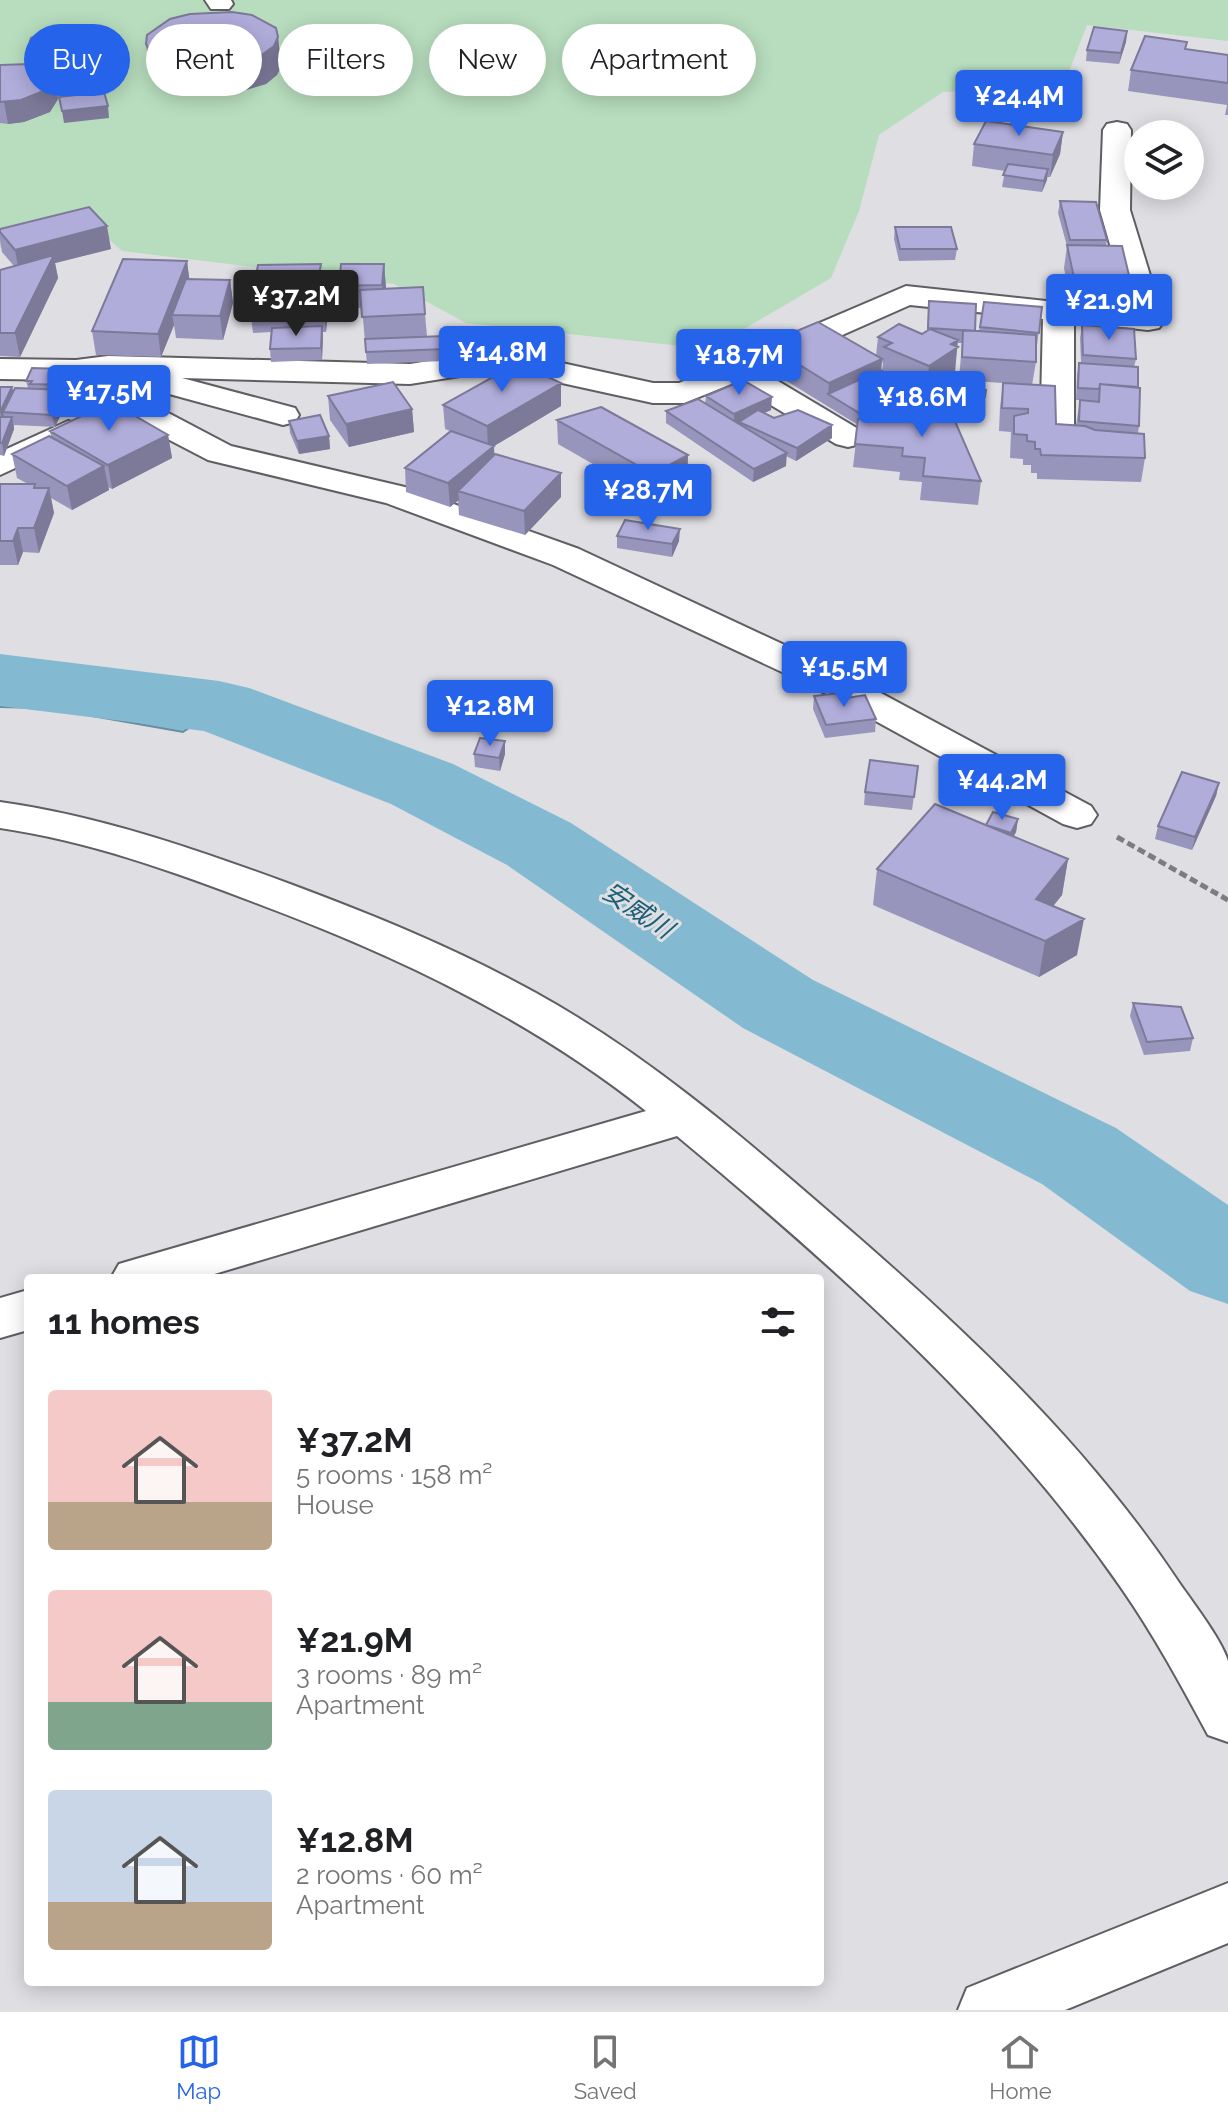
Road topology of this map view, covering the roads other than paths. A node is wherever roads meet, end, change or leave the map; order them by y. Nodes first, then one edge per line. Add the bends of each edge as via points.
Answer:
1 (1117, 130) dead end
2 (1059, 312) junction
3 (92, 368) junction
4 (0, 369) edge
5 (736, 370) junction
6 (124, 403) junction
7 (283, 415) dead end
8 (848, 437) dead end
9 (1057, 446) edge
10 (0, 465) edge
11 (0, 815) edge
12 (1077, 815) road end
13 (683, 1117) junction
14 (150, 1274) edge
15 (24, 1311) edge
16 (0, 1318) edge
17 (1228, 1716) edge
18 (1228, 1913) edge
19 (989, 2010) edge

1 - 2 street via 1115,210 1148,321
2 - 5 street via 906,295
2 - 9 street
3 - 4 street
3 - 5 street via 410,374 485,362 530,366 653,393 684,393
3 - 6 street
3 - 7 street
5 - 8 street
6 - 10 street
6 - 12 street via 220,453 397,495 566,557 825,678
11 - 13 street via 104,834 378,936 519,1003
13 - 14 street
13 - 17 street via 834,1244 1027,1432 1131,1557
15 - 16 street
18 - 19 street

